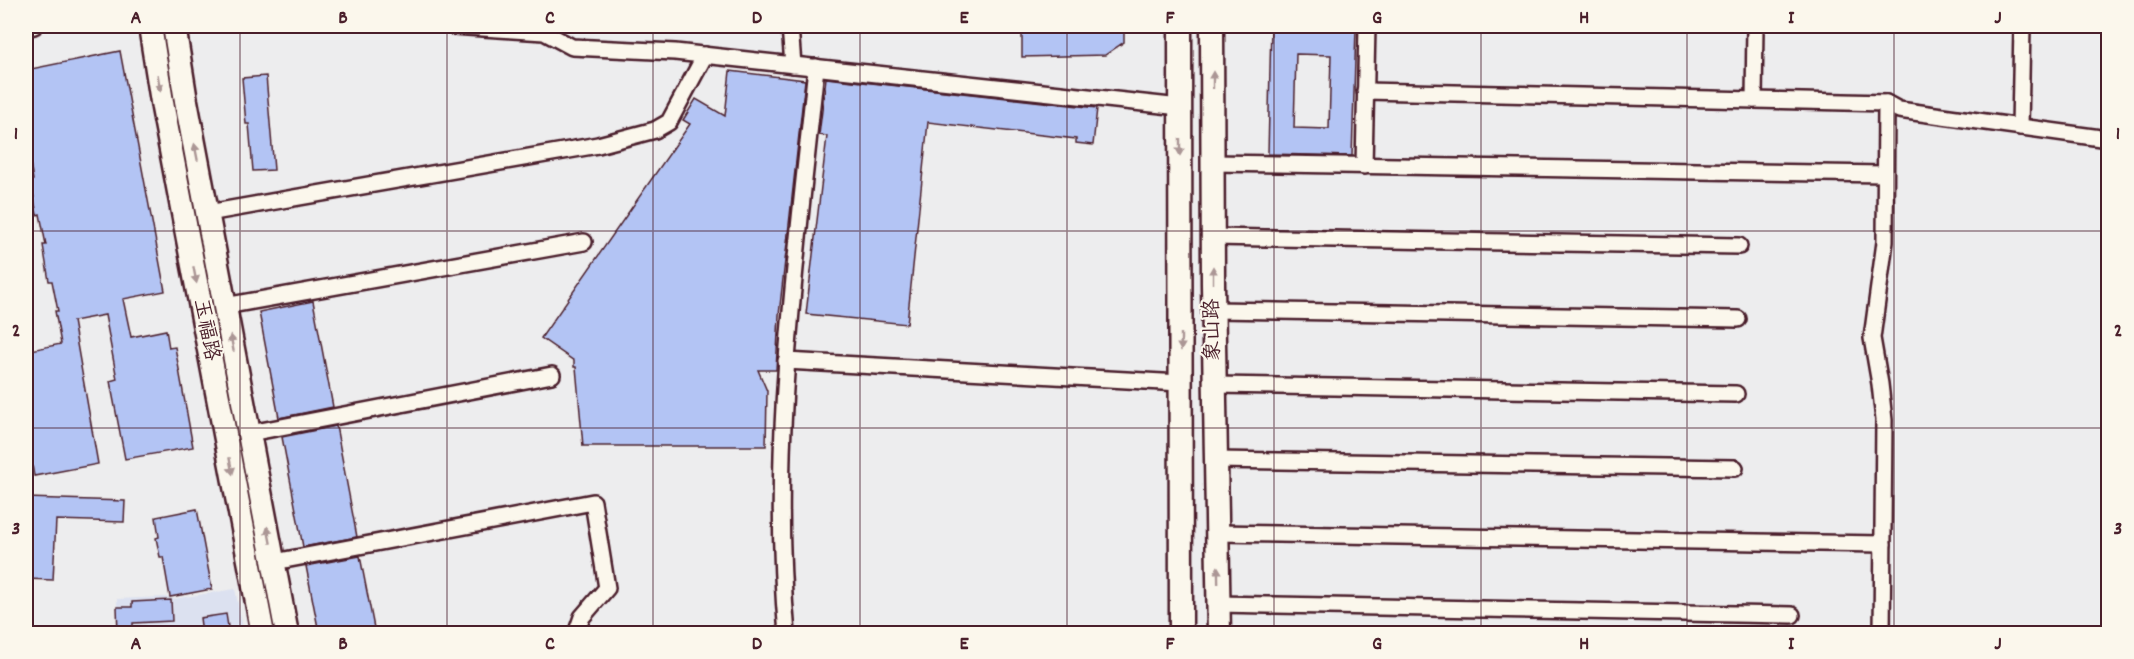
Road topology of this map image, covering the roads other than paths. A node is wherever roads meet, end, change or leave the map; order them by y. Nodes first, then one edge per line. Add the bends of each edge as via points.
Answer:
1 (34, 26) edge
2 (150, 26) edge
3 (174, 26) edge
4 (452, 26) edge
5 (790, 26) edge
6 (1179, 26) edge
7 (1212, 26) edge
8 (1367, 26) edge
9 (1755, 26) edge
10 (2022, 26) edge
11 (26, 28) edge
12 (705, 55) junction
13 (793, 65) junction
14 (816, 67) junction
15 (1365, 92) junction
16 (1754, 100) junction
17 (1886, 104) junction
18 (1180, 107) junction
19 (2020, 127) junction
20 (2109, 139) edge
21 (1213, 163) junction
22 (1364, 166) junction
23 (1885, 174) junction
24 (207, 213) junction
25 (1213, 237) junction
26 (584, 242) dead end
27 (1739, 246) dead end
28 (225, 306) junction
29 (1214, 310) junction
30 (1738, 319) dead end
31 (786, 361) junction
32 (552, 375) dead end
33 (1181, 383) junction
34 (1215, 385) junction
35 (1736, 394) dead end
36 (250, 433) junction
37 (1216, 460) junction
38 (1735, 468) dead end
39 (1217, 533) junction
40 (1883, 544) junction
41 (274, 562) junction
42 (1218, 604) junction
43 (1792, 615) dead end
44 (263, 633) edge
45 (288, 633) edge
46 (576, 633) edge
47 (787, 633) edge
48 (1181, 633) edge
49 (1219, 633) edge
50 (1882, 633) edge

1 - 11 street
2 -> 44 street, 玉福路 via 162,108
24 -> 3 street, 玉福路
4 - 12 street via 544,32 572,46
5 - 13 street
6 - 18 street, 象山路
21 -> 7 street, 象山路
8 - 15 street
9 - 16 street
10 - 19 street
12 - 13 street
12 - 24 street via 669,122 655,130 597,145
13 - 14 street
14 - 18 street
14 - 31 street
15 - 16 street
15 - 22 street
16 - 17 street
17 - 19 street via 1899,110
17 - 23 street
18 -> 33 street, 象山路
19 - 20 street
21 - 22 street
21 - 25 street, 象山路
22 - 23 street
23 - 40 street via 1885,242 1872,338 1884,420
24 - 28 street, 玉福路
25 - 27 street
29 -> 25 street, 象山路
26 - 28 street
36 -> 28 street, 玉福路
29 - 30 street
29 - 34 street, 象山路
31 - 33 street
31 - 47 street via 780,507
32 - 36 street
33 - 48 street, 象山路
34 - 35 street
34 - 37 street, 象山路
41 -> 36 street, 玉福路
37 - 38 street
37 - 39 street, 象山路
39 - 40 street
42 -> 39 street, 象山路
40 - 50 street
41 - 45 street, 玉福路
41 - 46 street via 593,502 607,588 582,617
42 - 43 street
42 - 49 street, 象山路

